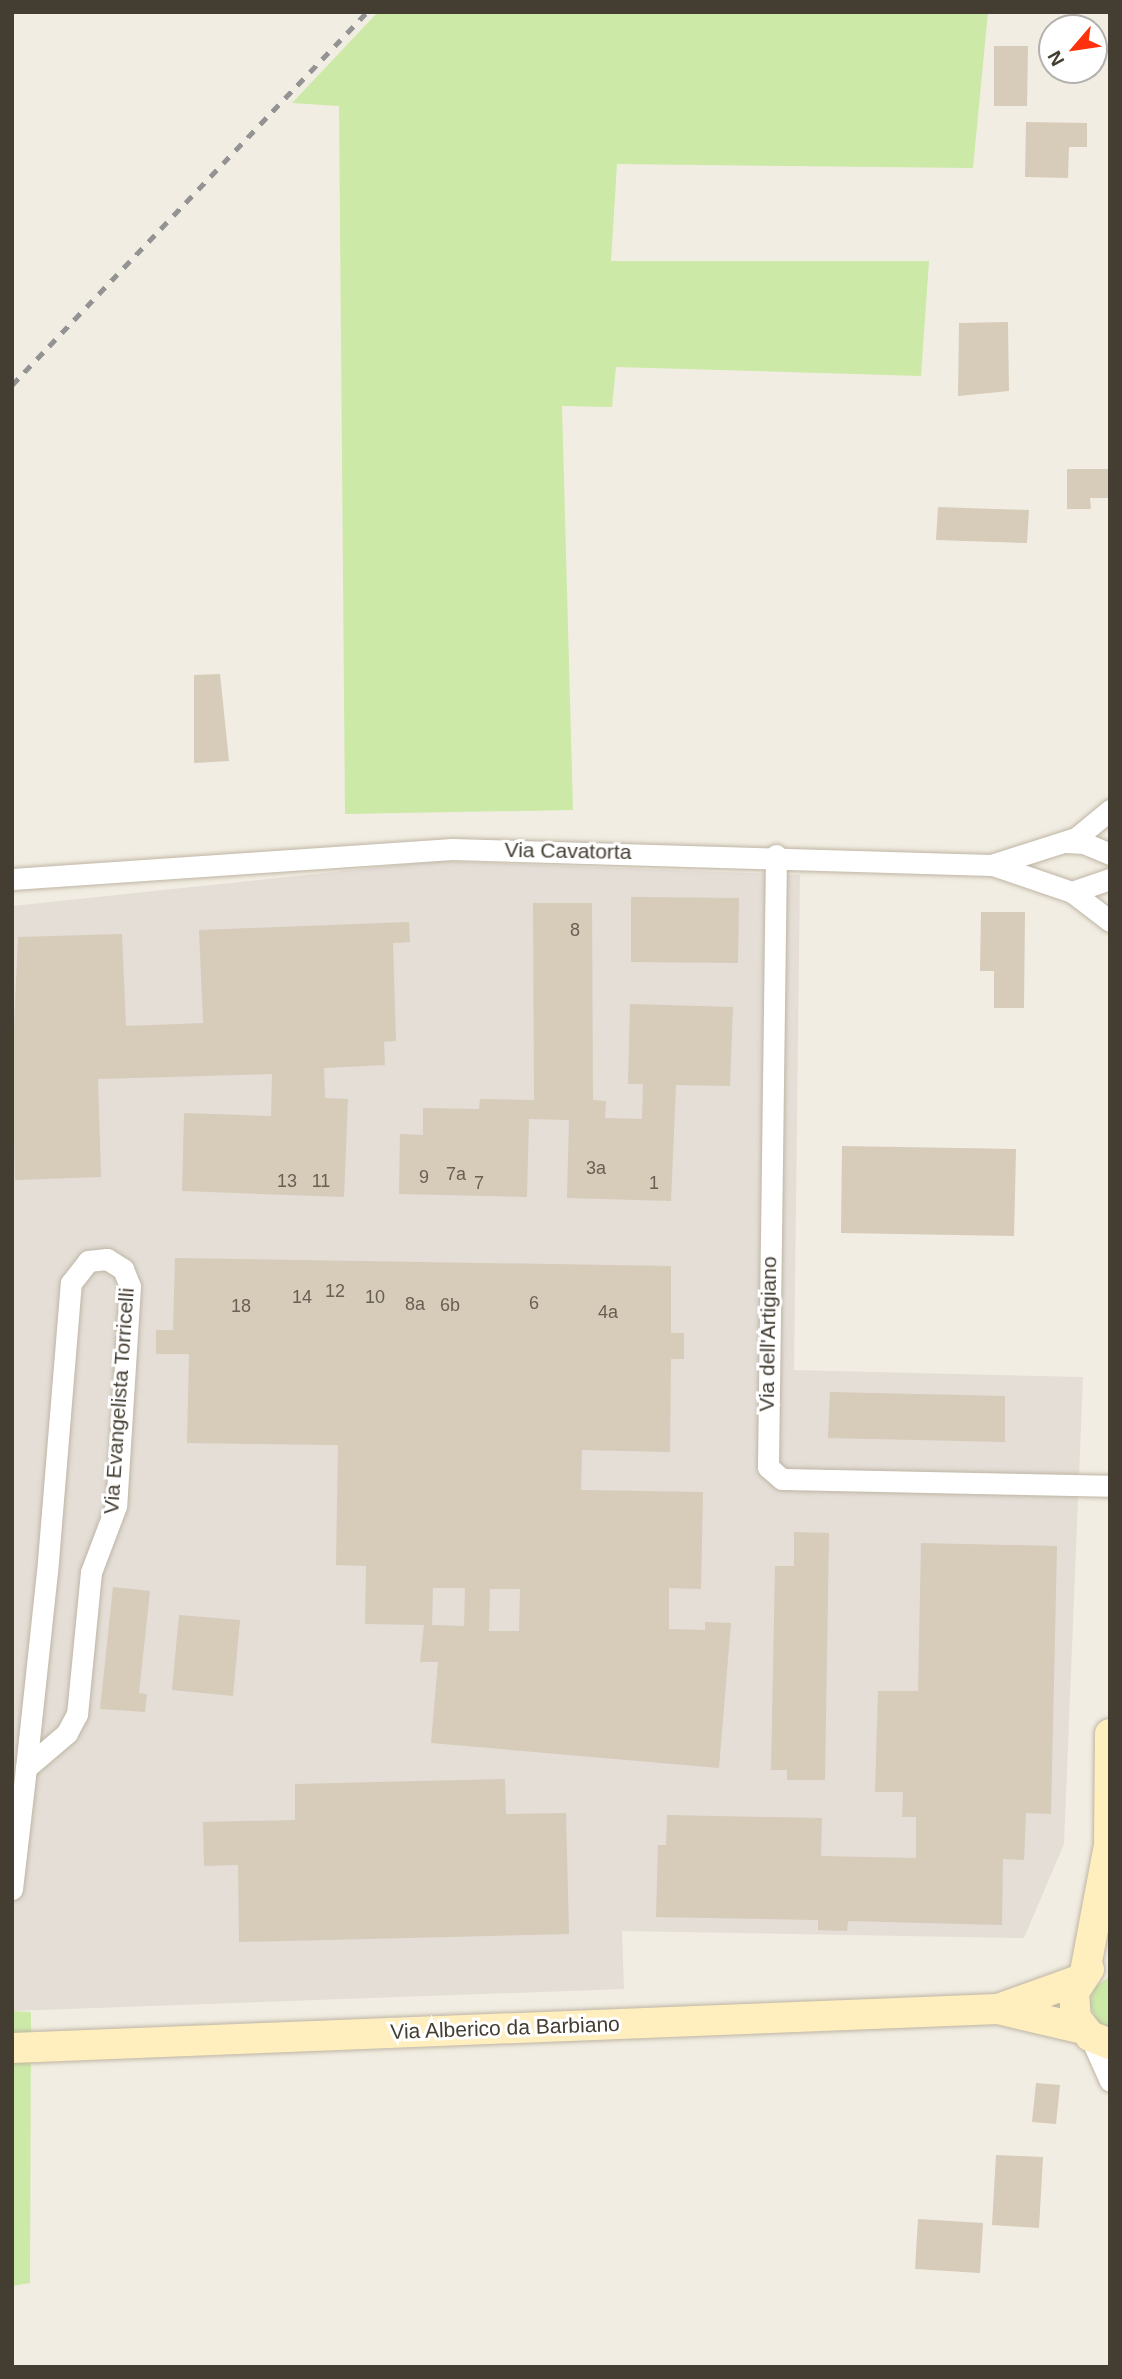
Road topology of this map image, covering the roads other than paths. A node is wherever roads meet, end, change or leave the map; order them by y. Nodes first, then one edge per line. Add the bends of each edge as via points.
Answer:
1 (1110, 810) edge
2 (1066, 842) junction
3 (1110, 854) edge
4 (776, 855) junction
5 (991, 865) junction
6 (12, 879) edge
7 (1110, 879) edge
8 (1072, 892) junction
9 (1110, 921) edge
10 (1110, 1486) edge
11 (1110, 1734) edge
12 (26, 1768) junction
13 (1109, 1847) edge
14 (12, 1889) edge
15 (1092, 1970) edge
16 (998, 2009) junction
17 (1094, 2036) edge
18 (12, 2048) edge
19 (1110, 2081) edge

1 - 2 street, Via Cavatorta
2 - 3 street via 1084,843
2 - 5 street, Via Cavatorta
4 - 5 street, Via Cavatorta
4 - 6 street, Via Cavatorta via 452,849
4 - 10 street, Via dell'Artigiano via 768,1467 776,1476 788,1479
5 - 8 street
7 - 8 street
8 - 9 street
11 - 13 main road
12 - 12 street, Via Evangelista Torricelli via 67,1733 77,1714 91,1572 116,1506 130,1286 123,1269 107,1259 80,1266 71,1283
12 - 14 street, Via Evangelista Torricelli
13 - 15 main road
15 - 16 main road, Via Alberico da Barbiano
15 - 17 main road via 1073,2005
16 - 17 main road, Via Alberico da Barbiano
16 - 18 main road, Via Alberico da Barbiano
17 - 19 street

